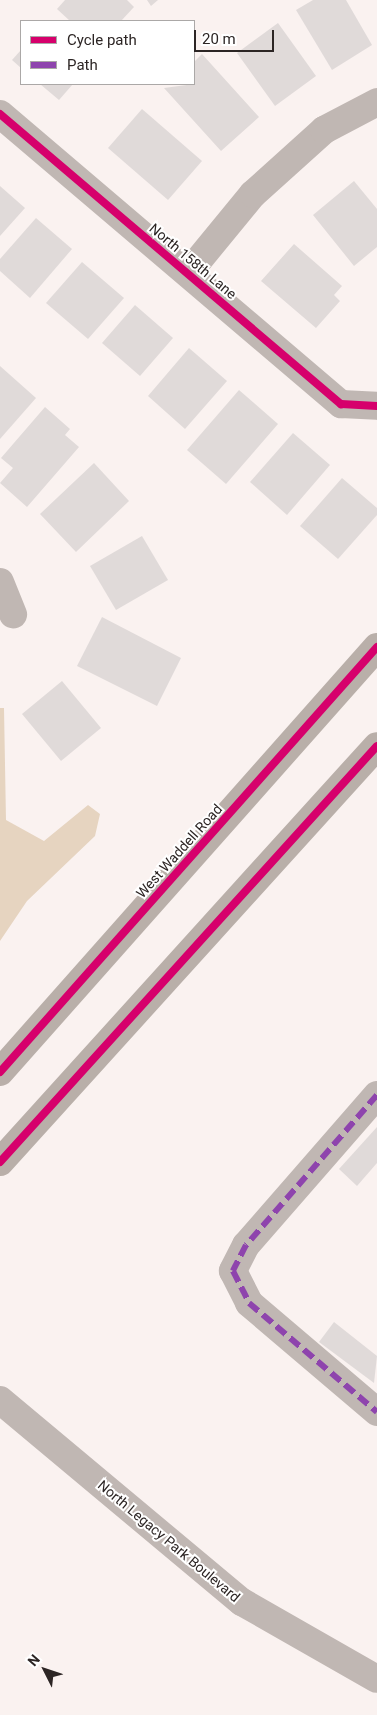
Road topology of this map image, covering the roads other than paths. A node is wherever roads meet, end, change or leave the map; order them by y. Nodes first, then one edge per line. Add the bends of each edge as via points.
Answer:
1 (377, 102) edge
2 (0, 114) edge
3 (188, 273) junction
4 (377, 406) edge
5 (0, 582) edge
6 (14, 614) dead end
7 (377, 646) edge
8 (377, 746) edge
9 (0, 1072) edge
10 (377, 1095) edge
11 (0, 1162) edge
12 (0, 1400) edge
13 (377, 1412) edge
14 (377, 1679) edge

1 - 3 street via 317,136 254,194
2 - 3 street, North 158th Lane
3 - 4 street, North 158th Lane via 341,404
5 - 6 street
7 - 9 main road, West Waddell Road
8 - 11 main road
10 - 13 street via 246,1245 233,1271 250,1303
12 - 14 street, North Legacy Park Boulevard via 242,1602

